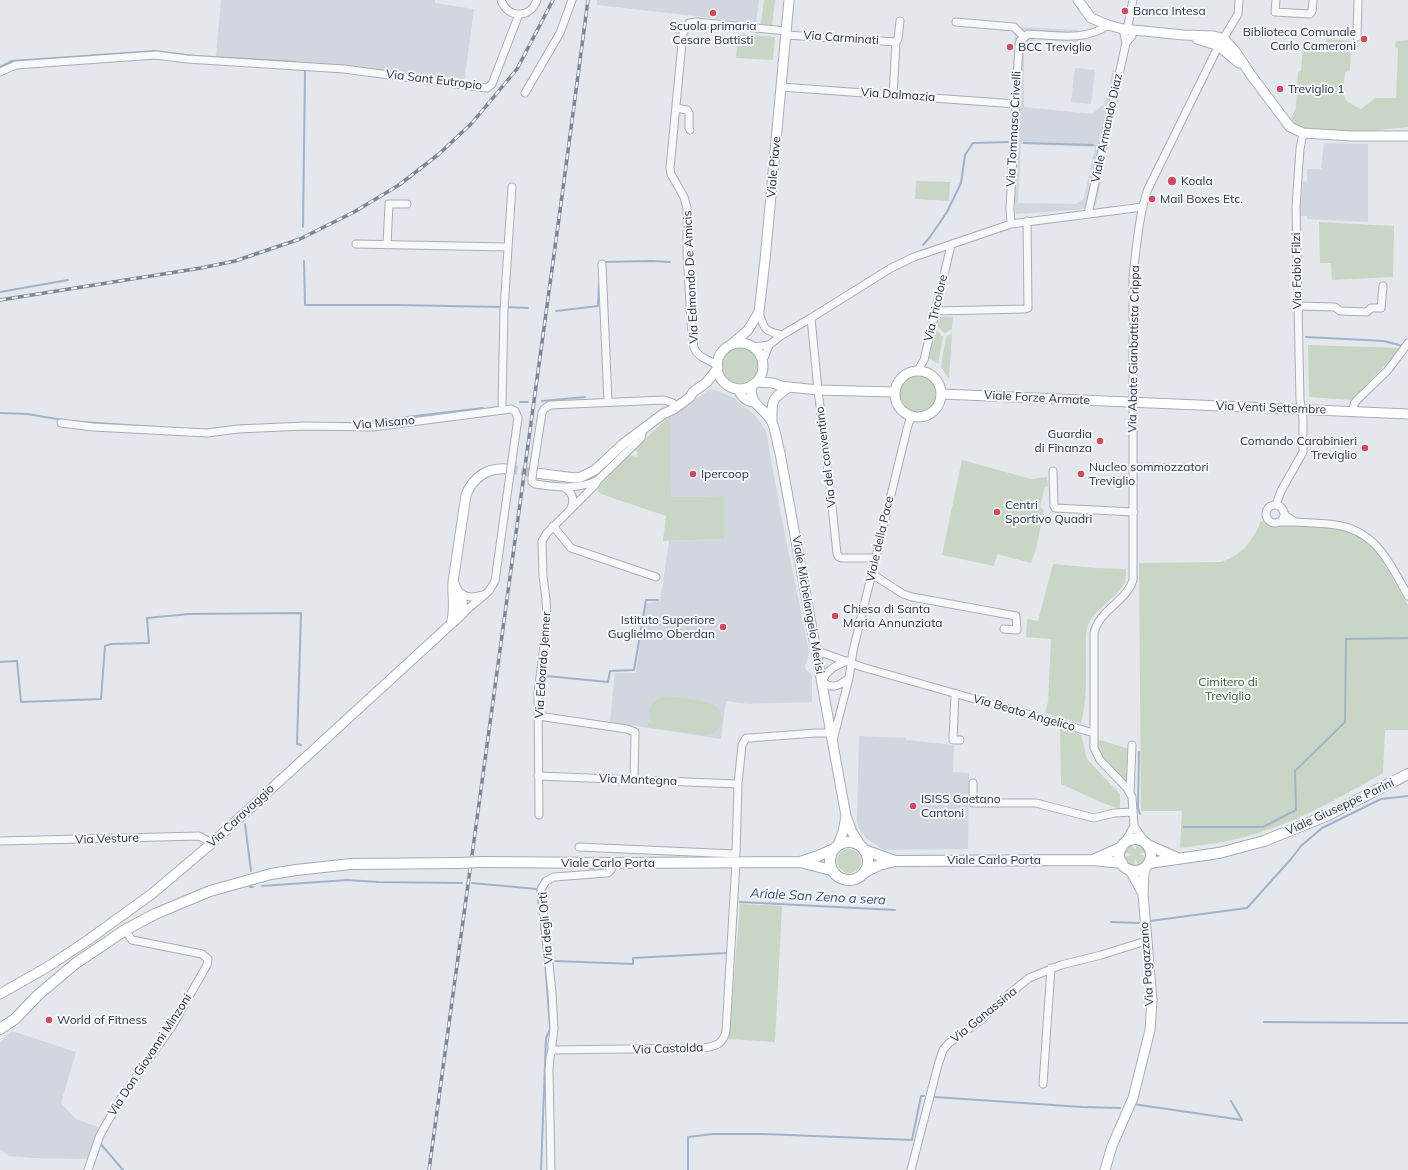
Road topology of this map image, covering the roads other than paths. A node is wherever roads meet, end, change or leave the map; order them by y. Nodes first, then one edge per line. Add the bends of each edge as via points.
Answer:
1 (501, 0) edge
2 (537, 0) edge
3 (572, 0) edge
4 (789, 0) edge
5 (1078, 0) edge
6 (1133, 0) edge
7 (1239, 0) edge
8 (1276, 0) edge
9 (1313, 0) edge
10 (1358, 0) edge
11 (519, 14) junction
12 (900, 21) dead end
13 (956, 22) dead end
14 (1108, 26) junction
15 (1128, 30) junction
16 (786, 33) junction
17 (1024, 36) junction
18 (1357, 37) dead end
19 (896, 42) junction
20 (1222, 42) junction
21 (0, 72) edge
22 (781, 87) junction
23 (525, 93) dead end
24 (893, 95) junction
25 (1016, 104) junction
26 (676, 108) junction
27 (690, 130) dead end
28 (1303, 133) junction
29 (1408, 136) edge
30 (512, 187) dead end
31 (407, 204) dead end
32 (1142, 207) junction
33 (1088, 214) junction
34 (1027, 221) junction
35 (1011, 224) junction
36 (356, 244) dead end
37 (387, 245) junction
38 (951, 245) junction
39 (507, 247) junction
40 (602, 264) dead end
41 (1383, 286) dead end
42 (1298, 306) junction
43 (935, 311) junction
44 (759, 312) junction
45 (812, 318) junction
46 (748, 330) junction
47 (782, 335) junction
48 (732, 344) junction
49 (1408, 344) edge
50 (750, 345) junction
51 (769, 345) junction
52 (762, 359) junction
53 (718, 367) junction
54 (763, 369) junction
55 (918, 370) junction
56 (724, 382) junction
57 (706, 383) junction
58 (773, 383) junction
59 (755, 384) junction
60 (789, 387) junction
61 (738, 389) junction
62 (818, 390) junction
63 (693, 392) junction
64 (895, 392) junction
65 (942, 394) junction
66 (608, 402) junction
67 (754, 402) junction
68 (1133, 402) junction
69 (673, 403) junction
70 (502, 405) dead end
71 (1300, 409) junction
72 (1353, 411) junction
73 (663, 414) junction
74 (1408, 414) edge
75 (911, 416) junction
76 (772, 422) junction
77 (61, 423) dead end
78 (643, 429) junction
79 (1134, 467) junction
80 (1192, 468) dead end
81 (509, 471) junction
82 (1053, 471) dead end
83 (534, 472) junction
84 (598, 480) junction
85 (562, 486) junction
86 (1276, 505) junction
87 (571, 508) junction
88 (1283, 510) junction
89 (1134, 512) junction
90 (1278, 522) junction
91 (1295, 522) junction
92 (553, 526) junction
93 (876, 558) junction
94 (872, 574) junction
95 (656, 577) dead end
96 (453, 582) junction
97 (458, 591) junction
98 (484, 594) junction
99 (1408, 596) edge
100 (454, 604) junction
101 (463, 613) junction
102 (451, 624) junction
103 (1004, 629) dead end
104 (815, 648) junction
105 (849, 662) junction
106 (849, 678) junction
107 (822, 681) junction
108 (955, 693) junction
109 (538, 716) junction
110 (1094, 733) junction
111 (832, 737) junction
112 (960, 740) dead end
113 (1132, 744) dead end
114 (1408, 774) edge
115 (538, 776) junction
116 (634, 780) junction
117 (973, 783) dead end
118 (738, 784) junction
119 (1130, 794) junction
120 (1133, 812) junction
121 (539, 815) dead end
122 (846, 816) junction
123 (1134, 826) junction
124 (0, 841) edge
125 (212, 843) junction
126 (1123, 844) junction
127 (1147, 844) junction
128 (836, 847) junction
129 (579, 848) dead end
130 (863, 848) junction
131 (1177, 858) junction
132 (1093, 860) junction
133 (895, 861) junction
134 (736, 862) junction
135 (800, 862) junction
136 (612, 863) junction
137 (1122, 863) junction
138 (1148, 865) junction
139 (831, 870) junction
140 (1130, 870) junction
141 (865, 872) junction
142 (1143, 894) junction
143 (125, 930) junction
144 (1146, 941) junction
145 (1051, 968) junction
146 (0, 994) edge
147 (0, 1029) edge
148 (552, 1050) junction
149 (1043, 1084) dead end
150 (88, 1170) edge
151 (551, 1170) edge
152 (911, 1170) edge
153 (1105, 1170) edge

1 - 11 street via 507,10
2 - 11 street via 530,11
3 - 23 street via 560,33
4 - 16 street, Viale Piave
5 - 14 street via 1092,18
6 - 15 street, Viale Armando Diaz
7 - 20 street, Via Abate Gianbattista Crippa via 1238,14
8 - 9 street via 1275,12 1310,14
10 - 18 street
11 - 21 street, Via Sant Eutropio via 492,84 487,88 344,69 156,56 16,65
12 - 19 street, Via Carminati
13 - 17 street via 1014,27
14 - 15 street
14 - 17 street via 1092,34 1080,36
15 - 20 street via 1214,36
15 - 33 street, Viale Armando Diaz via 1132,36 1126,43
16 - 19 street, Via Carminati
16 - 22 street, Viale Piave
16 - 26 street, Via Edmondo De Amicis via 689,23 683,33
17 - 25 street, Via Tommaso Crivelli via 1018,45
19 - 24 street, Via Carminati
20 - 28 street via 1235,51 1290,127
20 - 32 street, Via Abate Gianbattista Crippa via 1148,189
22 - 24 street, Via Dalmazia
22 - 44 street, Viale Piave
24 - 25 street, Via Dalmazia
25 - 35 street, Via Tommaso Crivelli
26 - 27 street via 687,110 689,113
26 - 53 street, Via Edmondo De Amicis via 670,168 687,208 692,337 696,352
28 - 29 street
28 - 42 street, Via Fabio Filzi via 1296,191
30 - 39 street
31 - 37 street via 388,204
32 - 33 street
32 - 68 street, Via Abate Gianbattista Crippa via 1133,276
33 - 34 street
34 - 35 street
34 - 43 street via 1028,308
35 - 38 street
36 - 37 street
37 - 39 street
38 - 43 street, Via Tricolore
38 - 45 street via 914,257 891,268
39 - 70 street
40 - 66 street
41 - 42 street via 1381,308 1372,308 1367,312 1340,311 1335,307
42 - 71 street, Via Fabio Filzi
43 - 55 street, Via Tricolore via 924,360
44 - 46 street, Viale Piave
44 - 47 street via 766,329
45 - 47 street
45 - 62 street, Via del conventino
46 - 48 street, Viale Piave
46 - 50 street
47 - 51 street
48 - 50 street
48 - 53 street via 720,355
49 - 72 street via 1388,370 1357,400
50 - 51 street
50 - 52 street via 757,350
51 - 52 street
52 - 54 street
53 - 56 street
53 - 57 street
54 - 58 street
54 - 59 street
55 - 64 street via 903,376
55 - 65 street via 935,377
56 - 57 street
56 - 61 street
57 - 63 street
58 - 59 street
58 - 60 street
59 - 61 street
59 - 67 street via 751,395
60 - 62 street
60 - 76 street via 772,403
61 - 67 street, Viale Michelangelo Merisi via 748,401
62 - 64 street
62 - 93 street, Via del conventino via 837,556
63 - 69 street
63 - 73 street via 684,402
64 - 75 street via 899,407
65 - 68 street, Viale Forze Armate
65 - 75 street via 939,404 932,412 922,416
66 - 69 street via 664,400
66 - 83 street via 554,404 547,407 542,413
67 - 76 street, Viale Michelangelo Merisi
68 - 71 street, Via Venti Settembre
68 - 79 street, Via Abate Gianbattista Crippa
69 - 73 street
71 - 72 street, Via Venti Settembre
71 - 86 street, Via Fabio Filzi via 1303,418 1303,452
72 - 74 street, Via Venti Settembre
73 - 78 street
75 - 93 street, Viale della Pace
76 - 104 street, Viale Michelangelo Merisi
77 - 81 street, Via Misano, bridge via 206,433 305,426 373,427 511,409 517,413 518,418
78 - 83 street via 596,470 581,477
78 - 84 street, Via Edoardo Jenner via 640,438
79 - 80 street
79 - 89 street, Via Abate Gianbattista Crippa
81 - 96 street via 493,469 482,474 468,490 464,500
81 - 98 street, Via Misano via 495,581
82 - 89 street via 1056,508
83 - 85 street via 532,482 535,484
84 - 85 street via 584,485
84 - 87 street, Via Edoardo Jenner
85 - 87 street via 572,495
86 - 88 street
86 - 90 street via 1268,508 1266,516 1271,522
87 - 92 street, Via Edoardo Jenner
88 - 90 street via 1282,518
88 - 91 street via 1286,516
89 - 110 street, Via Abate Gianbattista Crippa via 1132,584 1100,619 1095,632
90 - 91 street
91 - 99 street via 1336,525 1363,535 1380,549
92 - 95 street via 571,548
92 - 109 street, Via Edoardo Jenner via 542,541 547,622 538,693
93 - 94 street, Viale della Pace
94 - 103 street via 912,598 1016,616 1017,630
94 - 105 street, Viale della Pace
96 - 97 street
96 - 100 street
97 - 98 street via 471,598
97 - 101 street
98 - 101 street, Via Misano
100 - 101 street
100 - 102 street
101 - 102 street, Via Caravaggio
102 - 125 street, Via Caravaggio
104 - 105 street
104 - 107 street, Viale Michelangelo Merisi
105 - 106 street, Viale della Pace
105 - 107 street via 831,668
105 - 108 street, Via Beato Angelico
106 - 107 street via 836,686 827,685
106 - 111 street, Viale della Pace
107 - 111 street, Viale Michelangelo Merisi
108 - 110 street, Via Beato Angelico
108 - 112 street, Via Beato Angelico via 953,740
109 - 115 street, Via Edoardo Jenner
109 - 116 street via 631,729 635,732
110 - 119 street, Via Abate Gianbattista Crippa via 1094,748 1098,757
111 - 118 street via 816,733 746,738 742,745
111 - 122 street, Viale Michelangelo Merisi
113 - 119 street
114 - 131 main road, Viale Giuseppe Parini via 1328,815 1264,841 1218,853
115 - 116 street, Via Mantegna
115 - 121 street, Via Edoardo Jenner
116 - 118 street, Via Mantegna
117 - 120 street via 973,803 1036,803 1094,818 1114,812
118 - 129 street via 736,854
119 - 120 street
120 - 123 street
122 - 128 street, Viale Michelangelo Merisi via 843,832
122 - 130 street, Viale Michelangelo Merisi via 852,832
123 - 126 street
123 - 127 street
124 - 125 street, Via Vesture via 199,836
125 - 146 street, Via Caravaggio via 132,909 49,966
126 - 127 main road, Viale Carlo Porta via 1135,839
126 - 132 main road, Viale Carlo Porta
126 - 137 main road via 1120,855
127 - 131 main road
127 - 138 main road via 1151,854
128 - 130 main road, Viale Carlo Porta via 852,842
128 - 135 main road
128 - 139 main road via 829,859
130 - 133 main road, Viale Carlo Porta
130 - 141 main road via 868,860
131 - 138 main road, Viale Giuseppe Parini
132 - 133 main road, Viale Carlo Porta
132 - 137 main road, Viale Carlo Porta
133 - 141 main road, Viale Carlo Porta via 878,865
134 - 135 main road, Viale Carlo Porta
134 - 136 main road, Viale Carlo Porta
134 - 148 street, Via Castolda via 726,1031 718,1045 693,1048
135 - 139 main road, Viale Carlo Porta
136 - 143 main road, Viale Carlo Porta, bridge via 351,864 277,873 210,891
136 - 148 street, Via degli Orti via 608,873 554,877 543,885 541,894 554,1029
137 - 140 main road
138 - 140 main road via 1139,870
138 - 142 street, Via Pagazzano via 1144,873
139 - 141 main road, Viale Carlo Porta via 845,881 856,880
140 - 142 street, Via Pagazzano
142 - 144 street, Via Pagazzano
143 - 147 main road via 76,963 38,995 15,1019
143 - 150 street, Via Don Giovanni Minzoni via 132,940 202,954 208,959 171,1028 122,1095 100,1135
144 - 145 street, Via Ganassina
144 - 153 street, Via Pagazzano via 1152,1000 1150,1030 1133,1098 1112,1146
145 - 149 street
145 - 152 street, Via Ganassina via 1029,978 943,1050
148 - 151 street via 549,1070

